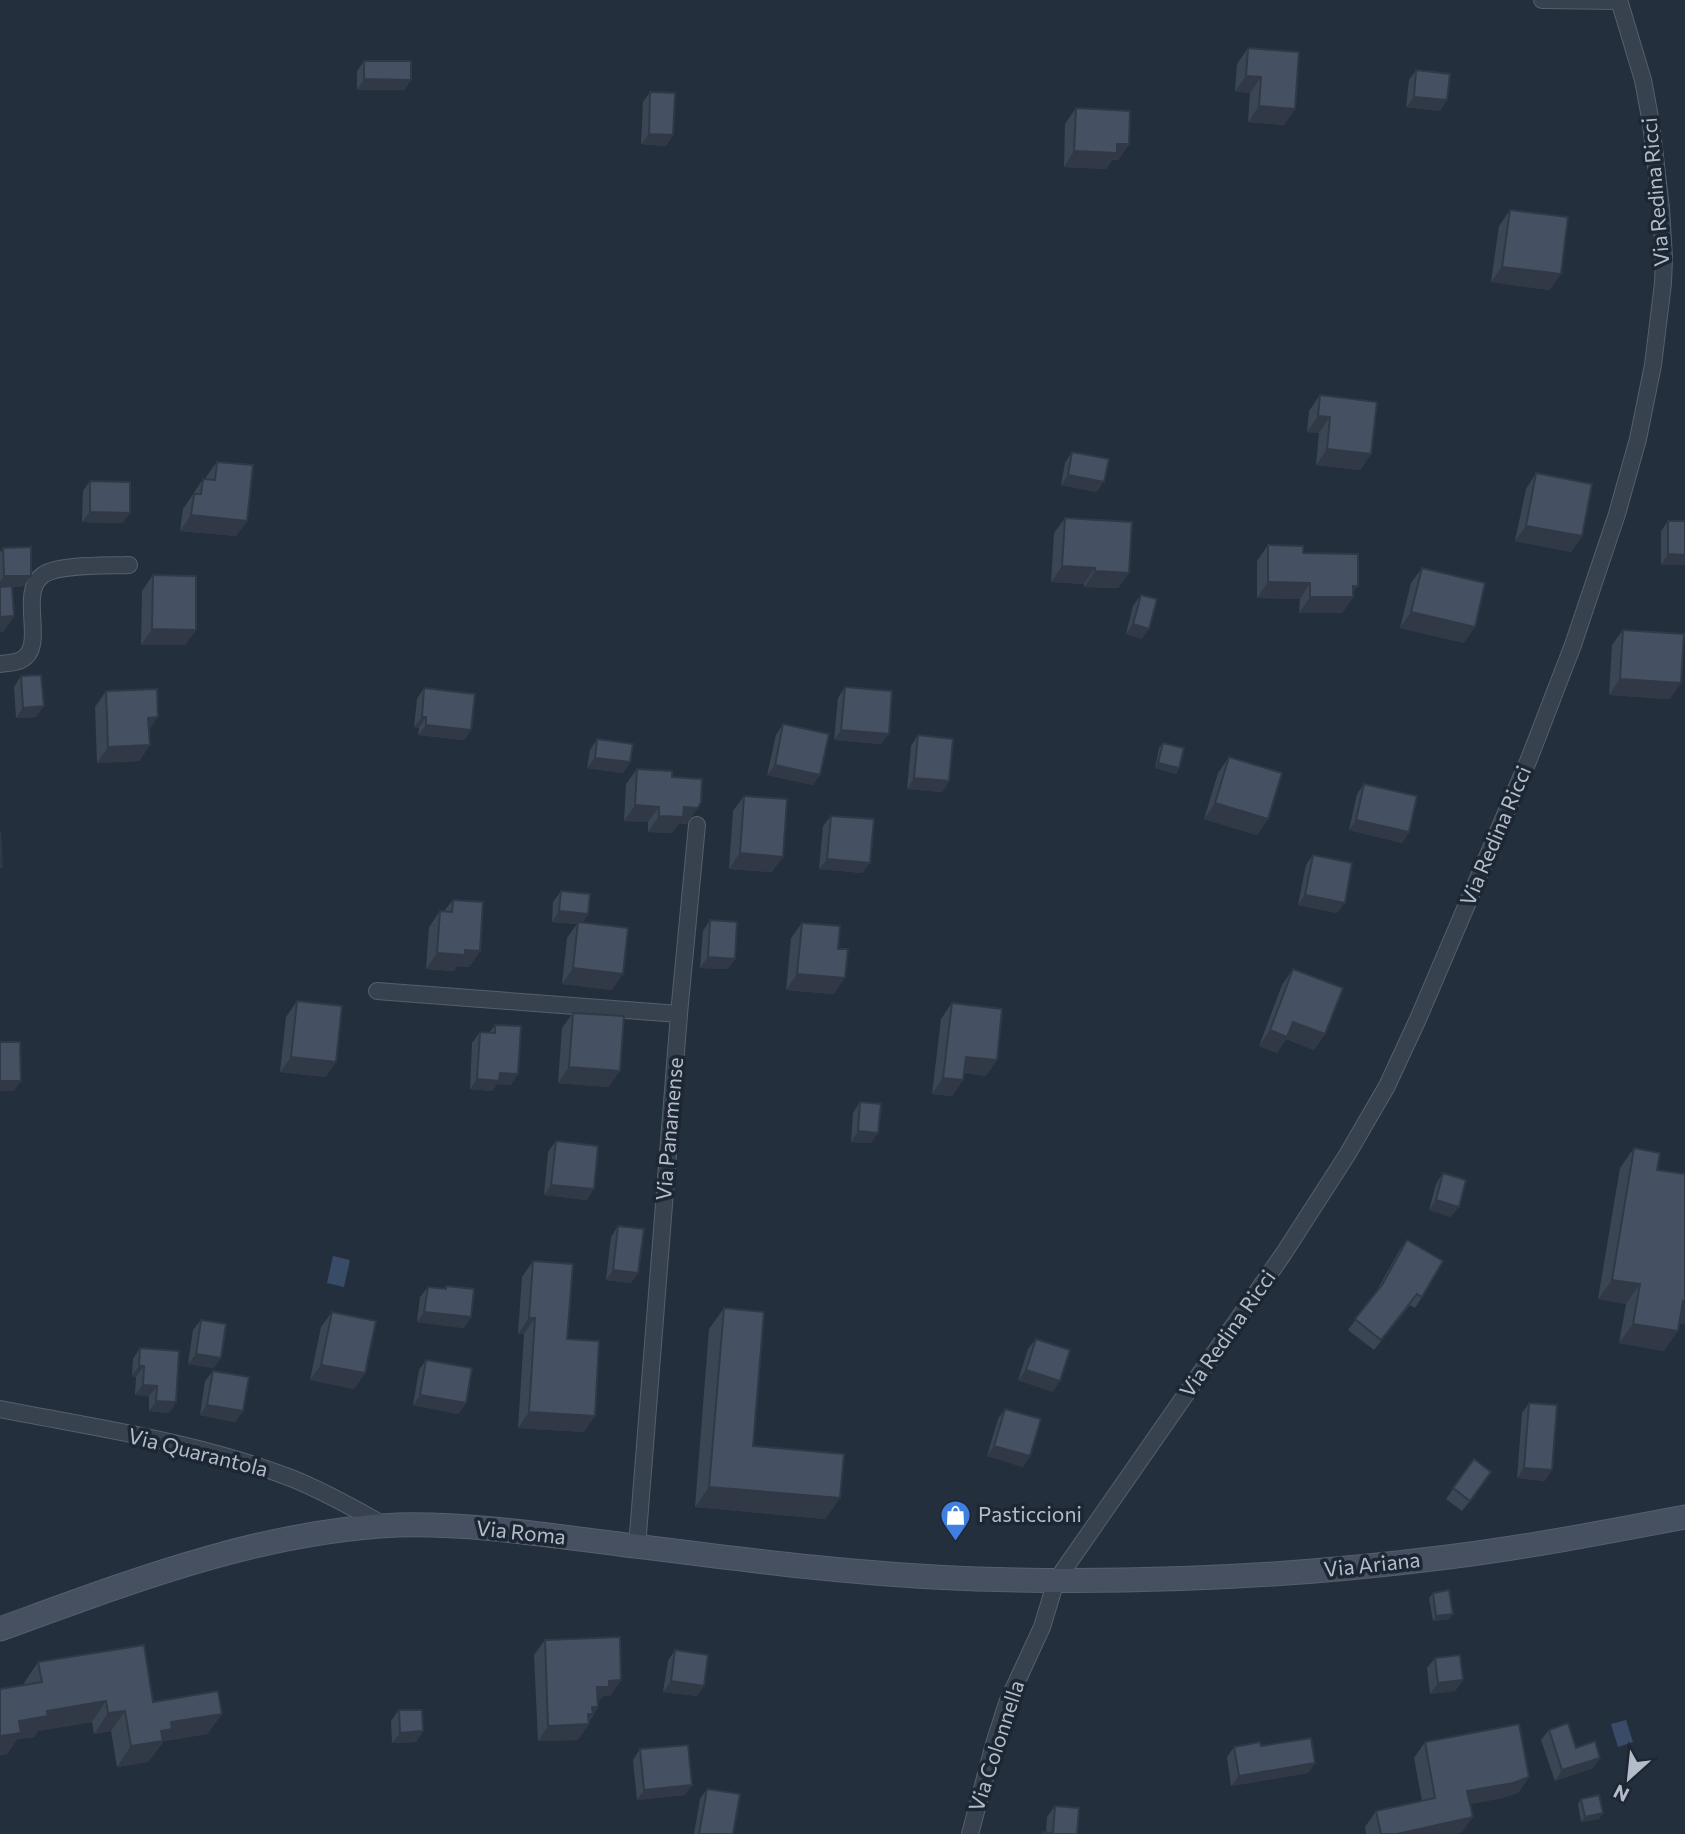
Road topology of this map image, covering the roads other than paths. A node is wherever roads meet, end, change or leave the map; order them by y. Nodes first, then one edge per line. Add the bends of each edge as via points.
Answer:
1 (1542, 0) edge
2 (1619, 0) edge
3 (129, 565) dead end
4 (0, 664) edge
5 (697, 825) edge
6 (377, 991) dead end
7 (679, 1014) junction
8 (0, 1409) edge
9 (1685, 1517) edge
10 (386, 1526) junction
11 (637, 1546) junction
12 (1056, 1581) junction
13 (0, 1629) edge
14 (970, 1834) edge

1 - 2 street
2 - 12 street, Via Redina Ricci via 1651,123 1661,208 1663,283 1638,439 1573,645 1419,1019 1382,1095 1278,1262
3 - 4 street via 43,574 33,593 30,652 23,660
5 - 7 street, Via Panamense
6 - 7 street
7 - 11 street, Via Panamense
8 - 10 street, Via Quarantola via 246,1463 312,1486
9 - 12 main road, Via Ariana via 1518,1547 1350,1568 1203,1579
10 - 11 main road, Via Roma via 501,1530
10 - 13 main road, Via Roma via 316,1534 202,1560
11 - 12 main road, Via Roma via 864,1573
12 - 14 street, Via Colonnella via 1042,1627 1007,1703

